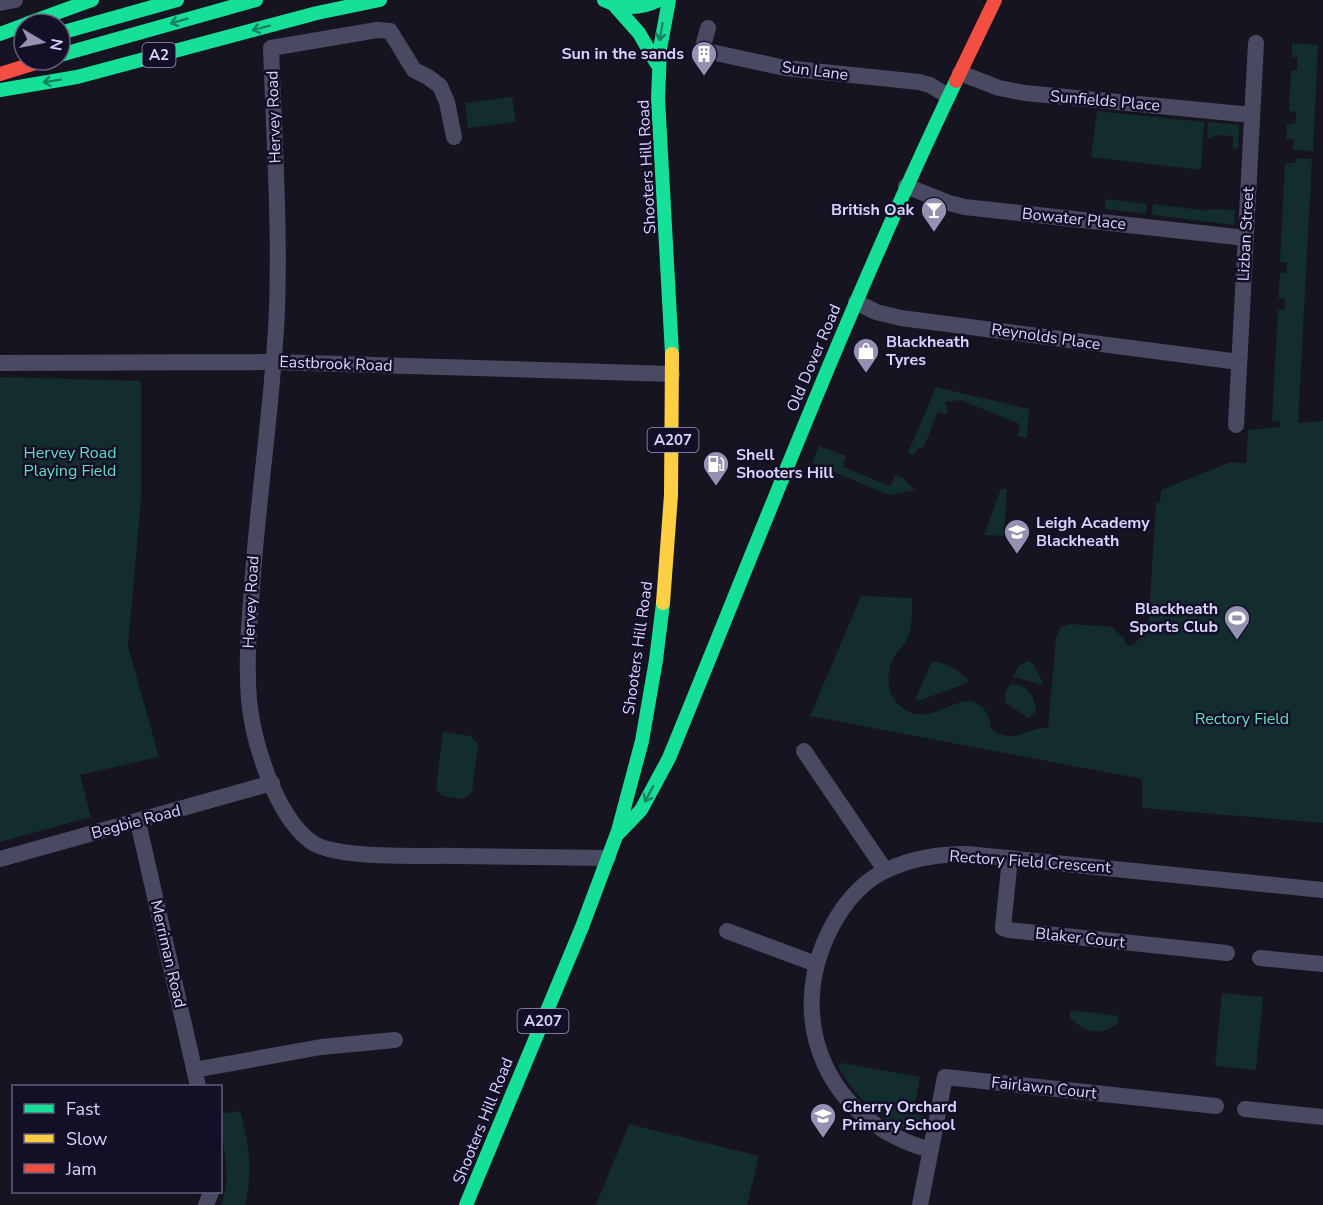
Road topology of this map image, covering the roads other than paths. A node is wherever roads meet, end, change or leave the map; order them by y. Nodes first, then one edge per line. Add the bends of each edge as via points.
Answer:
1 (15, 0) edge
2 (92, 0) edge
3 (177, 0) edge
4 (256, 0) edge
5 (380, 0) edge
6 (659, 0) edge
7 (669, 0) edge
8 (995, 0) edge
9 (0, 3) edge
10 (609, 3) edge
11 (58, 12) edge
12 (708, 28) dead end
13 (72, 30) edge
14 (1256, 42) dead end
15 (72, 52) edge
16 (657, 64) junction
17 (960, 73) junction
18 (0, 90) edge
19 (948, 96) junction
20 (1252, 115) junction
21 (454, 137) dead end
22 (906, 186) junction
23 (1246, 238) junction
24 (856, 302) junction
25 (274, 362) junction
26 (1239, 362) junction
27 (0, 363) edge
28 (672, 375) junction
29 (1236, 425) dead end
30 (643, 733) junction
31 (675, 741) junction
32 (804, 751) dead end
33 (650, 753) junction
34 (272, 783) junction
35 (138, 822) junction
36 (616, 836) junction
37 (608, 858) junction
38 (1010, 858) junction
39 (0, 859) edge
40 (885, 870) junction
41 (1323, 890) edge
42 (727, 931) dead end
43 (1227, 953) dead end
44 (1260, 958) dead end
45 (816, 964) junction
46 (1323, 964) edge
47 (395, 1040) dead end
48 (194, 1070) junction
49 (198, 1085) edge
50 (1216, 1106) dead end
51 (1245, 1109) dead end
52 (1323, 1117) edge
53 (931, 1150) junction
54 (466, 1205) edge
55 (920, 1205) edge

1 - 9 street
2 - 11 main road
3 - 13 main road
4 -> 15 main road
5 -> 18 main road, A2 via 77,77
6 - 10 main road via 640,6
7 -> 16 main road, Shooters Hill Road / A207
8 - 17 main road, Old Dover Road
10 - 16 main road, Shooters Hill Road / A207 via 633,23
12 - 19 street, Sun Lane via 702,50 785,68 919,82
14 - 20 street, Lizban Street
16 - 28 main road, Shooters Hill Road / A207
17 - 19 main road, Old Dover Road
17 - 20 street, Sunfields Place via 1025,93
19 - 22 main road, Old Dover Road
20 - 23 street, Lizban Street
21 - 25 street, Hervey Road via 440,86 414,70 390,31 271,48 278,234
22 - 23 street, Bowater Place via 965,207
22 - 24 main road, Old Dover Road
23 - 26 street, Lizban Street
24 - 26 street, Reynolds Place via 901,318
24 - 31 main road, Old Dover Road
25 - 27 street, Eastbrook Road
25 - 28 street, Eastbrook Road
25 - 34 street, Hervey Road via 257,512 248,664 253,721
26 - 29 street, Lizban Street
28 - 30 main road, Shooters Hill Road / A207 via 667,562
30 - 31 main road
30 - 33 main road, Shooters Hill Road / A207
31 - 33 main road via 666,752
31 -> 36 main road, Old Dover Road via 640,810
32 - 40 street
33 - 36 main road, Shooters Hill Road / A207
34 - 35 street, Begbie Road
34 - 37 street, Hervey Road via 297,828 310,842 325,849 388,855
35 - 39 street, Begbie Road
35 - 48 street, Merriman Road
36 - 37 main road, Shooters Hill Road / A207
37 - 54 main road, Shooters Hill Road / A207
38 - 40 street, Rectory Field Crescent via 946,854
38 - 41 street, Rectory Field Crescent
38 - 43 street, Blaker Court via 1003,928
40 - 45 street, Rectory Field Crescent via 859,889 847,904
42 - 45 street
44 - 46 street
45 - 53 street, Rectory Field Crescent via 812,1026 836,1087 877,1126
47 - 48 street via 321,1047
48 - 49 street, Merriman Road
50 - 53 street, Fairlawn Court via 945,1077
51 - 52 street
53 - 55 street

